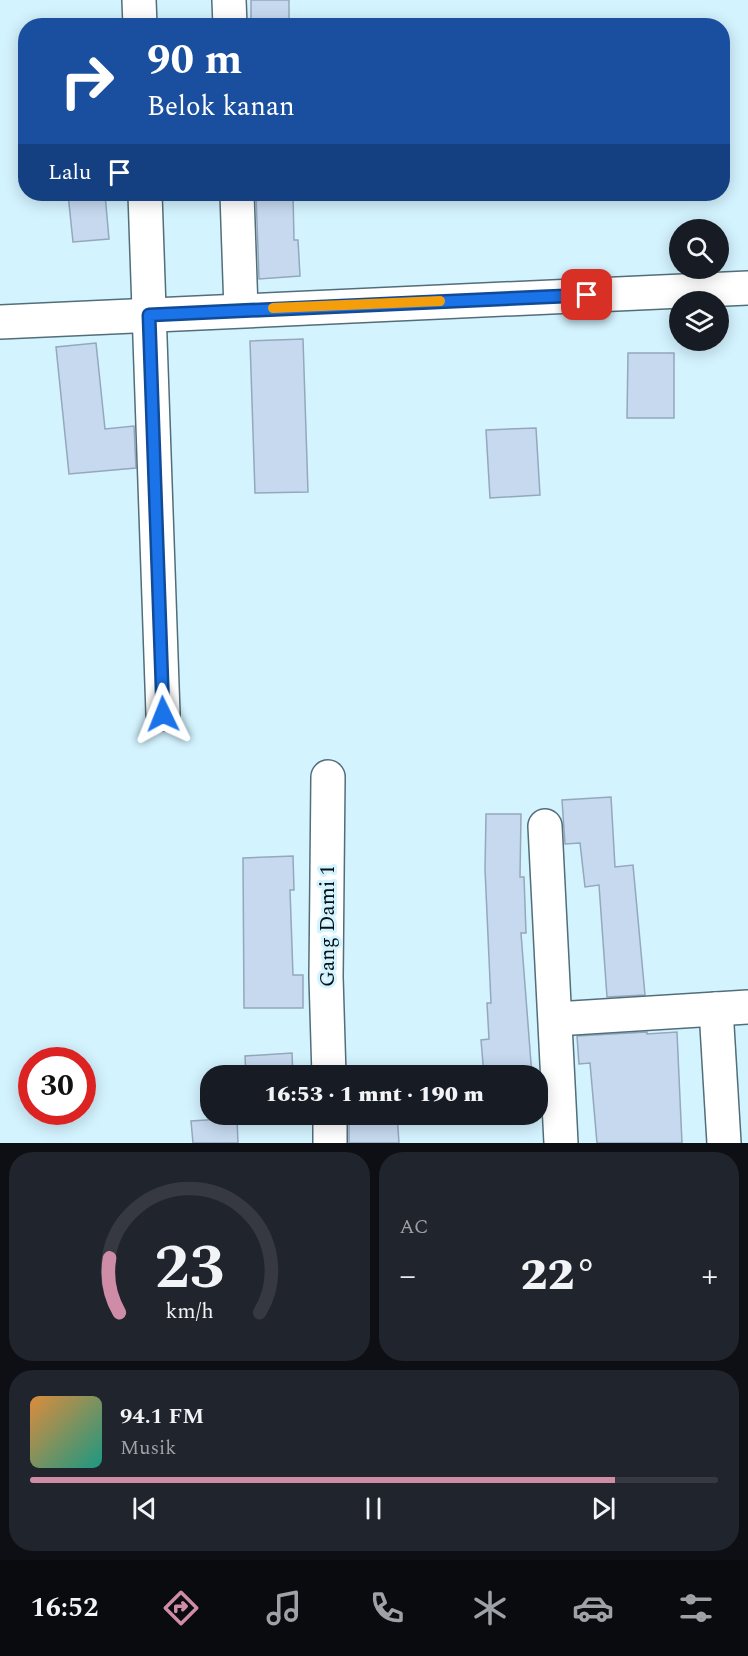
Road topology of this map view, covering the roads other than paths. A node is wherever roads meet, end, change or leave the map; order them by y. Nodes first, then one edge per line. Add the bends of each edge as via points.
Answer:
1 (139, 0) edge
2 (229, 0) edge
3 (140, 18) edge
4 (230, 18) edge
5 (145, 201) edge
6 (237, 201) edge
7 (748, 288) edge
8 (241, 310) junction
9 (149, 315) junction
10 (0, 322) edge
11 (163, 714) dead end
12 (328, 777) dead end
13 (545, 826) dead end
14 (732, 1008) edge
15 (556, 1018) junction
16 (329, 1065) edge
17 (330, 1125) edge
18 (330, 1143) edge
19 (561, 1143) edge
20 (724, 1143) edge

1 - 3 street
2 - 4 street
5 - 9 street
6 - 8 street
7 - 8 street
8 - 9 street
9 - 10 street
9 - 11 street
12 - 16 street, Gang Dami 1
13 - 15 street
14 - 15 street
14 - 20 street
15 - 19 street
17 - 18 street

